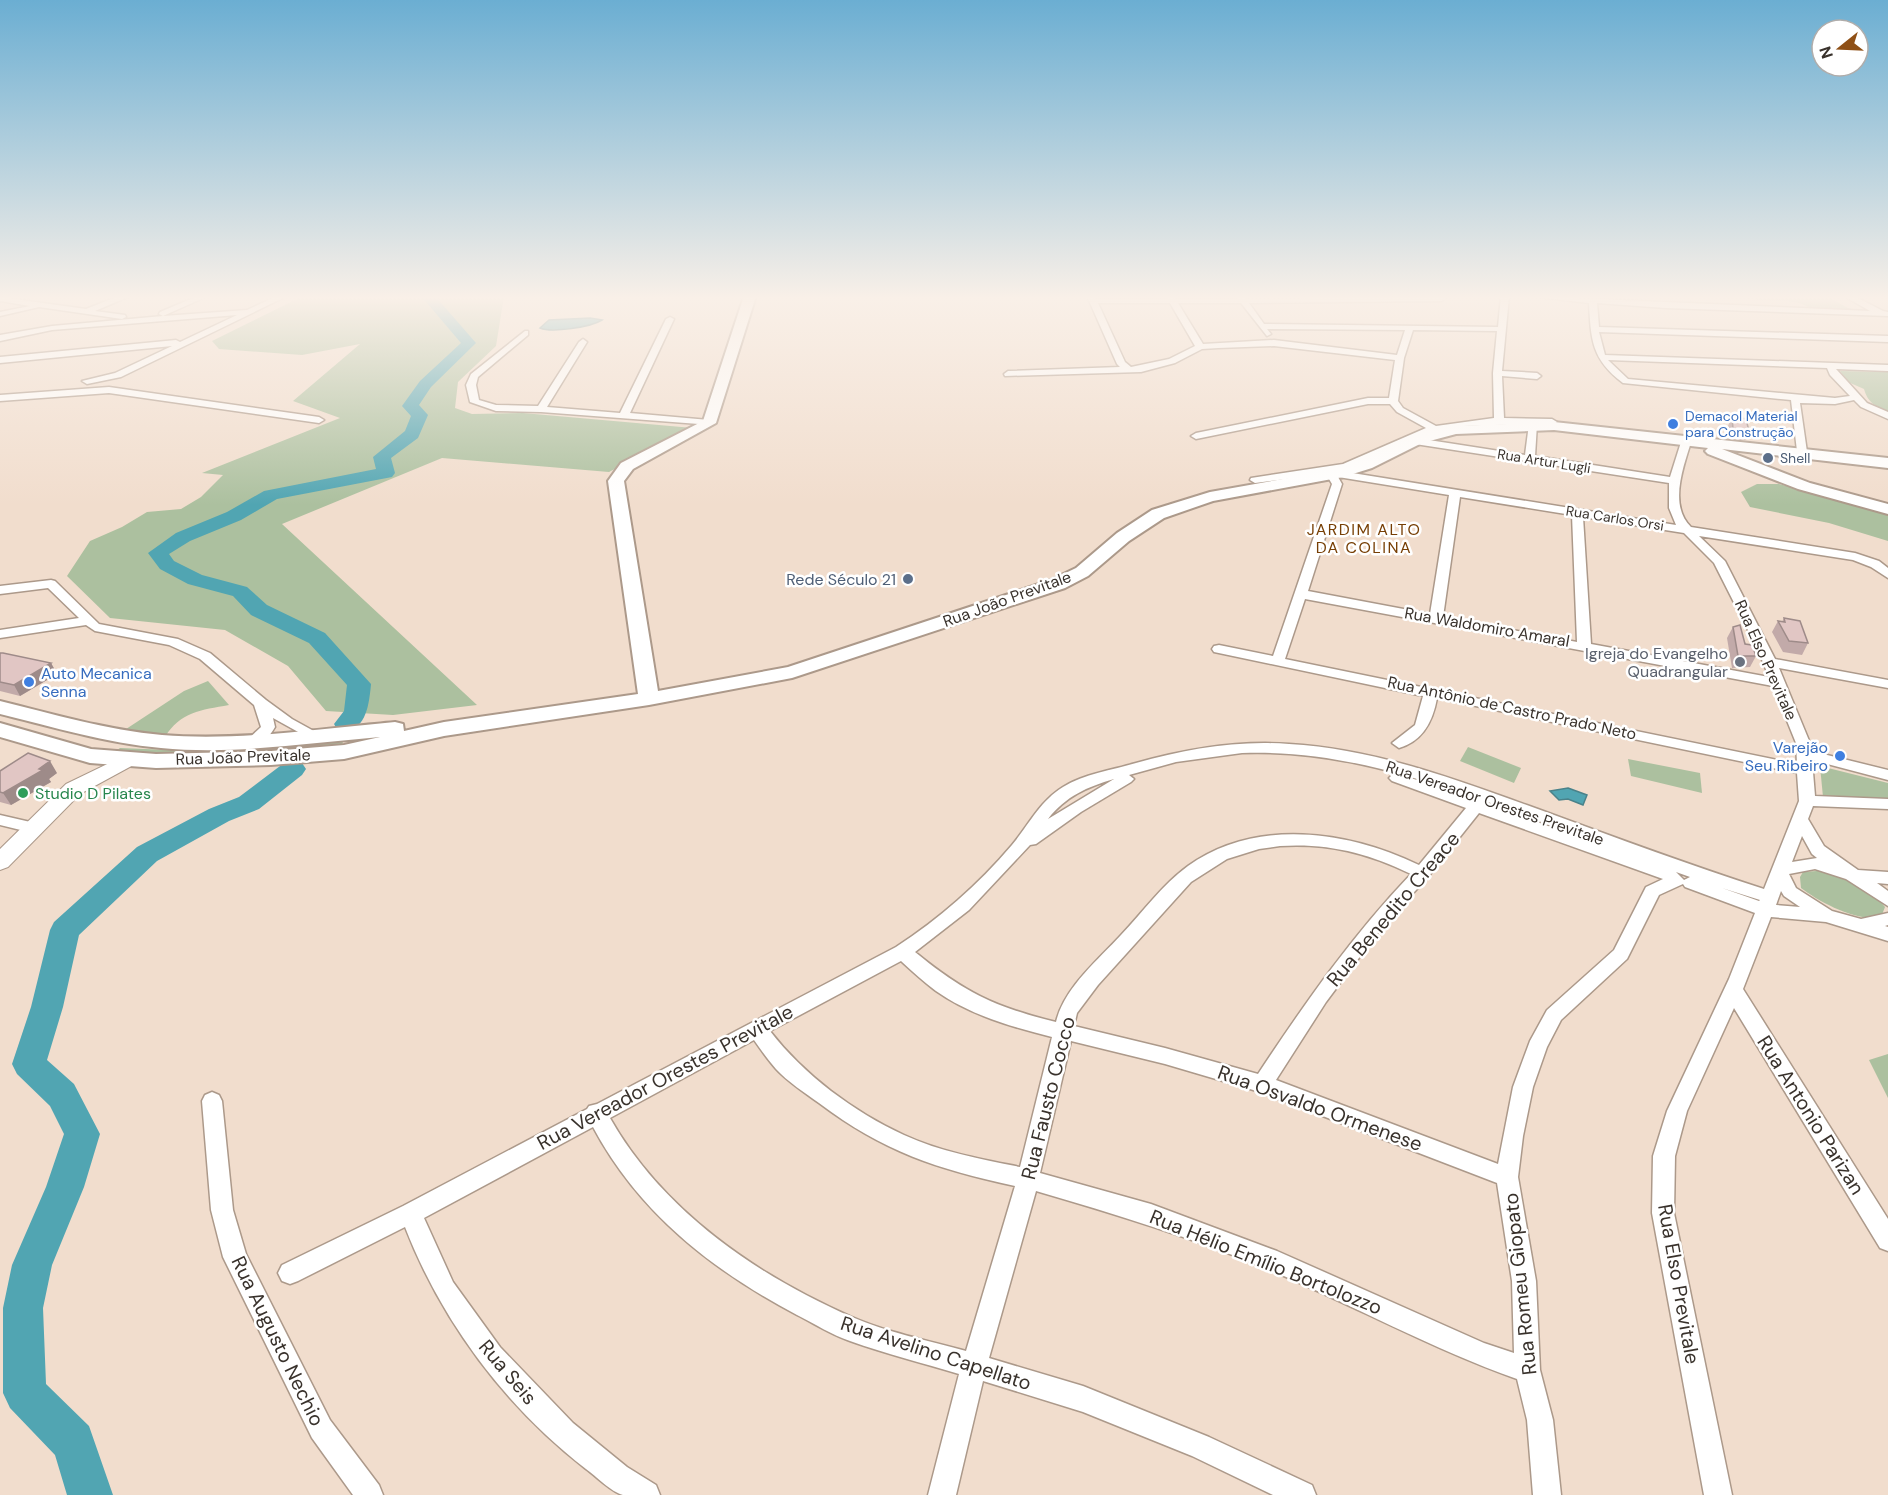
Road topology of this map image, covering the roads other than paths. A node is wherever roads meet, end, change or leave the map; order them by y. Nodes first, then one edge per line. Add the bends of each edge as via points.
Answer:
1 (137, 366) edge
2 (485, 366) edge
3 (568, 366) edge
4 (648, 366) edge
5 (727, 366) edge
6 (1124, 366) edge
7 (1157, 366) edge
8 (1399, 366) edge
9 (1497, 366) edge
10 (1609, 366) edge
11 (1802, 366) edge
12 (1830, 367) junction
13 (1127, 368) junction
14 (1888, 368) edge
15 (1497, 373) junction
16 (1008, 374) dead end
17 (1537, 376) dead end
18 (0, 390) edge
19 (0, 398) edge
20 (1858, 398) junction
21 (1814, 399) junction
22 (1393, 401) junction
23 (542, 409) junction
24 (624, 415) junction
25 (1888, 416) edge
26 (319, 420) dead end
27 (1499, 420) junction
28 (1552, 422) dead end
29 (709, 423) junction
30 (1533, 425) junction
31 (1436, 430) junction
32 (1196, 436) dead end
33 (1415, 441) junction
34 (1693, 446) junction
35 (1799, 454) junction
36 (1824, 454) junction
37 (1530, 458) junction
38 (1888, 463) edge
39 (1811, 466) junction
40 (1334, 475) junction
41 (1255, 480) dead end
42 (1674, 481) junction
43 (1455, 492) junction
44 (1832, 494) junction
45 (1888, 509) edge
46 (1577, 511) junction
47 (1683, 529) junction
48 (1888, 574) edge
49 (0, 590) edge
50 (1301, 594) junction
51 (1436, 618) junction
52 (87, 621) junction
53 (0, 634) edge
54 (1584, 645) junction
55 (1219, 649) dead end
56 (1278, 660) junction
57 (1770, 662) junction
58 (1777, 683) junction
59 (1888, 684) edge
60 (1431, 691) junction
61 (649, 699) junction
62 (261, 703) junction
63 (0, 707) edge
64 (486, 722) junction
65 (0, 730) edge
66 (356, 732) junction
67 (314, 735) junction
68 (253, 741) junction
69 (1399, 743) dead end
70 (134, 749) junction
71 (344, 752) junction
72 (90, 756) junction
73 (1805, 762) junction
74 (1888, 775) edge
75 (73, 789) junction
76 (1481, 801) junction
77 (1807, 801) junction
78 (1888, 804) edge
79 (0, 820) edge
80 (1801, 820) junction
81 (33, 828) junction
82 (0, 862) edge
83 (1779, 871) junction
84 (1422, 873) junction
85 (1680, 875) junction
86 (1857, 876) junction
87 (1888, 878) edge
88 (1887, 900) edge
89 (1766, 903) junction
90 (1826, 916) junction
91 (1888, 919) edge
92 (1861, 926) junction
93 (1888, 934) edge
94 (902, 952) junction
95 (1733, 990) junction
96 (757, 1029) junction
97 (1063, 1031) junction
98 (1263, 1084) junction
99 (212, 1101) dead end
100 (596, 1112) junction
101 (1507, 1177) junction
102 (1028, 1179) junction
103 (411, 1213) junction
104 (1888, 1240) edge
105 (290, 1273) dead end
106 (974, 1366) junction
107 (1527, 1370) junction
108 (369, 1495) edge
109 (646, 1495) edge
110 (942, 1495) edge
111 (1302, 1495) edge
112 (1547, 1495) edge
113 (1718, 1495) edge

1 - 18 street via 110,378
2 - 23 street via 471,385 475,402
3 - 23 street
4 - 24 street
5 - 29 main road
6 - 13 street
7 - 13 street
8 - 22 street
9 - 15 street
10 - 21 street via 1626,381 1641,384
11 - 12 street
12 - 14 street
12 - 20 street
13 - 16 street
15 - 17 street
15 - 27 street
19 - 26 street via 109,390
20 - 21 street
20 - 25 street
21 - 35 street via 1795,401
22 - 31 street via 1400,410
22 - 32 street via 1368,401
23 - 24 street
24 - 29 street
27 - 28 street
27 - 31 street
29 - 61 main road via 627,466 616,481
30 - 33 main road, Rua João Previtale via 1456,430
30 - 34 main road, Rua João Previtale via 1650,435
30 - 37 street
31 - 41 street via 1410,437 1359,463
33 - 37 street, Rua Artur Lugli
33 - 40 main road, Rua João Previtale via 1366,465
34 - 35 main road, Rua João Previtale
34 - 42 street
34 - 44 main road
35 - 36 main road
35 - 39 main road, Rua João Previtale
36 - 38 main road
36 - 39 main road via 1809,460
37 - 42 street, Rua Artur Lugli
39 - 44 main road, Rua João Previtale
40 - 43 street, Rua Carlos Orsi
40 - 50 street via 1337,484
40 - 61 main road, Rua João Previtale via 1210,497 1158,514 1132,530 1082,572 989,608 792,672
42 - 47 street via 1675,508
43 - 46 street, Rua Carlos Orsi
43 - 51 street
44 - 45 main road
46 - 47 street, Rua Carlos Orsi
46 - 54 street
47 - 48 street, Rua Carlos Orsi via 1856,557
47 - 57 street, Rua Elso Previtale via 1719,561
49 - 52 street via 37,585 57,587
50 - 51 street, Rua Waldomiro Amaral
50 - 56 street
51 - 54 street, Rua Waldomiro Amaral
52 - 53 street
52 - 62 street, Rua João Previtale via 105,631 190,648
54 - 58 street, Rua Waldomiro Amaral
55 - 56 street, Rua Antônio de Castro Prado Neto
56 - 60 street, Rua Antônio de Castro Prado Neto
57 - 58 street, Rua Elso Previtale
57 - 59 street
58 - 73 street, Rua Elso Previtale
60 - 69 street via 1425,723
60 - 73 street, Rua Antônio de Castro Prado Neto
61 - 64 main road, Rua João Previtale
62 - 67 street, Rua João Previtale
62 - 68 street via 268,726
63 - 70 main road, Rua João Previtale via 77,727
64 - 66 main road, Rua João Previtale
64 - 71 main road, Rua João Previtale
65 - 72 main road, Rua João Previtale
66 - 67 main road, Rua João Previtale
66 - 71 main road via 360,742
67 - 68 main road, Rua João Previtale
68 - 70 main road, Rua João Previtale
70 - 71 main road, Rua João Previtale via 271,758
70 - 72 main road, Rua João Previtale
70 - 75 street
72 - 75 street
73 - 74 street, Rua Antônio de Castro Prado Neto
73 - 77 street, Rua Elso Previtale
75 - 81 street
76 - 84 street, Rua Benedito Creace
76 - 85 street, Rua Vereador Orestes Previtale
76 - 94 street, Rua Vereador Orestes Previtale via 1344,765 1304,759 1218,758 1173,764 1115,783 1018,849 937,930
77 - 78 street
77 - 80 street, Rua Elso Previtale
79 - 81 street
80 - 83 street, Rua Elso Previtale
80 - 86 street via 1818,850
81 - 82 street
83 - 86 street via 1815,863
83 - 89 street, Rua Elso Previtale
83 - 90 street via 1790,892
84 - 97 street, Rua Fausto Cocco via 1356,846 1322,841 1255,844 1230,852 1203,864 1172,891 1081,991 1068,1011
84 - 98 street, Rua Benedito Creace via 1376,922 1319,998
85 - 89 street, Rua Vereador Orestes Previtale
85 - 101 street, Rua Romeu Giopato via 1652,891 1621,954 1554,1015 1523,1087
86 - 87 street
86 - 88 street
89 - 90 street
89 - 95 street, Rua Elso Previtale
90 - 92 street
91 - 92 street
92 - 93 street
94 - 96 street, Rua Vereador Orestes Previtale
94 - 97 street, Rua Osvaldo Ormenese via 944,986 977,1005 1019,1021
95 - 104 street, Rua Antonio Parizan
95 - 113 street, Rua Elso Previtale via 1677,1111 1664,1156 1663,1213
96 - 100 street, Rua Vereador Orestes Previtale
96 - 102 street, Rua Hélio Emílio Bortolozzo via 784,1064 807,1083 856,1119 897,1142 955,1162
97 - 98 street, Rua Osvaldo Ormenese
97 - 102 street, Rua Fausto Cocco
98 - 101 street, Rua Osvaldo Ormenese
99 - 108 street, Rua Augusto Nechio via 222,1210 234,1257 321,1429
100 - 103 street, Rua Vereador Orestes Previtale
100 - 106 street, Rua Avelino Capellato via 619,1154 645,1187 673,1217 721,1256 850,1329
101 - 107 street, Rua Romeu Giopato via 1524,1281
102 - 106 street, Rua Fausto Cocco
102 - 107 street, Rua Hélio Emílio Bortolozzo via 1151,1214 1277,1262 1481,1354
103 - 105 street, Rua Vereador Orestes Previtale
103 - 109 street, Rua Seis via 451,1300 480,1340 545,1415 608,1471
106 - 110 street, Rua Fausto Cocco
106 - 111 street, Rua Avelino Capellato via 1083,1399 1200,1446
107 - 112 street, Rua Romeu Giopato via 1540,1420

